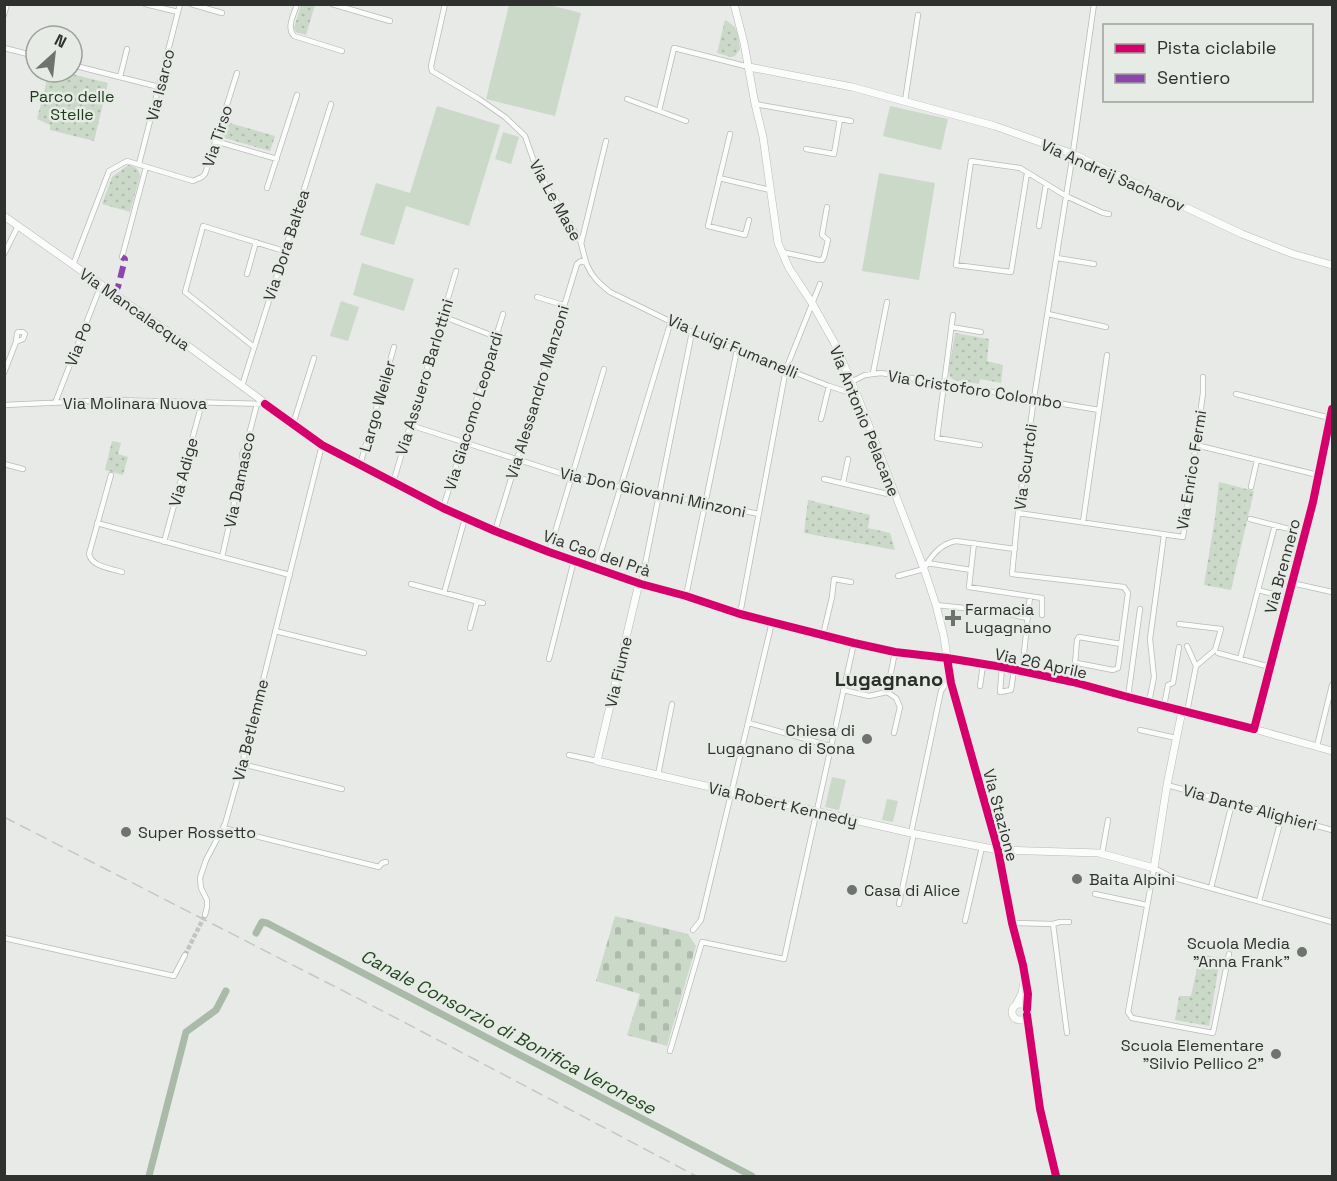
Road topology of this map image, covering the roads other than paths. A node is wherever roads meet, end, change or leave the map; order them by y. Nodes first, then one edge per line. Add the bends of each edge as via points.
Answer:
1 (7, 4) edge
2 (145, 4) edge
3 (180, 4) edge
4 (191, 4) edge
5 (297, 4) edge
6 (333, 4) edge
7 (445, 4) edge
8 (735, 4) edge
9 (1094, 4) edge
10 (178, 12) junction
11 (222, 13) dead end
12 (4, 15) edge
13 (918, 15) dead end
14 (390, 21) dead end
15 (4, 48) edge
16 (127, 49) dead end
17 (342, 51) dead end
18 (24, 53) edge
19 (749, 67) junction
20 (84, 68) edge
21 (237, 73) dead end
22 (120, 77) junction
23 (159, 87) junction
24 (297, 95) dead end
25 (627, 99) dead end
26 (905, 101) junction
27 (331, 104) dead end
28 (755, 104) junction
29 (659, 111) junction
30 (840, 119) junction
31 (686, 121) dead end
32 (851, 121) dead end
33 (730, 134) dead end
34 (215, 141) junction
35 (606, 141) dead end
36 (806, 149) dead end
37 (1073, 154) junction
38 (277, 159) junction
39 (139, 164) junction
40 (146, 167) junction
41 (1027, 173) junction
42 (719, 178) junction
43 (1046, 184) junction
44 (267, 188) dead end
45 (770, 190) junction
46 (1066, 196) junction
47 (827, 207) dead end
48 (1108, 214) dead end
49 (4, 216) edge
50 (749, 220) dead end
51 (18, 226) junction
52 (1039, 226) dead end
53 (256, 242) junction
54 (581, 244) junction
55 (284, 252) junction
56 (782, 252) junction
57 (4, 254) edge
58 (122, 257) dead end
59 (1057, 258) junction
60 (586, 263) junction
61 (1094, 264) dead end
62 (73, 265) junction
63 (1332, 265) edge
64 (456, 271) dead end
65 (247, 274) dead end
66 (820, 284) dead end
67 (101, 285) junction
68 (610, 292) joint
69 (537, 297) dead end
70 (887, 302) dead end
71 (812, 303) junction
72 (563, 305) junction
73 (503, 314) dead end
74 (1048, 314) junction
75 (953, 315) dead end
76 (442, 316) junction
77 (671, 321) junction
78 (951, 327) junction
79 (1106, 327) dead end
80 (692, 332) junction
81 (981, 332) dead end
82 (496, 336) junction
83 (16, 342) dead end
84 (254, 346) junction
85 (394, 347) dead end
86 (737, 350) junction
87 (1107, 355) dead end
88 (314, 358) dead end
89 (604, 369) dead end
90 (786, 369) junction
91 (4, 373) edge
92 (873, 373) junction
93 (1203, 377) dead end
94 (851, 382) junction
95 (944, 384) junction
96 (242, 386) junction
97 (829, 386) junction
98 (1236, 394) dead end
99 (857, 395) junction
100 (1034, 398) junction
101 (55, 403) junction
102 (202, 403) junction
103 (261, 404) junction
104 (4, 405) edge
105 (1332, 409) edge
106 (1099, 410) junction
107 (1330, 418) junction
108 (821, 419) dead end
109 (293, 424) junction
110 (410, 425) junction
111 (463, 442) junction
112 (322, 445) junction
113 (980, 445) dead end
114 (1196, 445) junction
115 (516, 459) junction
116 (848, 459) dead end
117 (1257, 460) junction
118 (4, 464) edge
119 (360, 465) junction
120 (23, 469) dead end
121 (111, 475) dead end
122 (1318, 475) junction
123 (572, 477) junction
124 (824, 479) dead end
125 (393, 483) junction
126 (843, 483) junction
127 (621, 487) junction
128 (1251, 487) dead end
129 (659, 496) junction
130 (896, 496) junction
131 (705, 504) junction
132 (443, 508) junction
133 (1018, 513) junction
134 (759, 514) junction
135 (465, 518) junction
136 (1250, 519) dead end
137 (1083, 522) junction
138 (98, 523) junction
139 (1275, 525) junction
140 (495, 531) junction
141 (1305, 533) junction
142 (1164, 535) junction
143 (164, 542) junction
144 (974, 543) junction
145 (1015, 549) junction
146 (549, 552) junction
147 (222, 557) junction
148 (574, 560) junction
149 (926, 566) junction
150 (596, 568) junction
151 (971, 570) junction
152 (122, 572) dead end
153 (290, 574) junction
154 (898, 576) dead end
155 (851, 582) dead end
156 (640, 583) junction
157 (1292, 583) junction
158 (411, 584) dead end
159 (1258, 590) junction
160 (1332, 592) edge
161 (444, 593) junction
162 (686, 596) junction
163 (1030, 596) junction
164 (1288, 598) junction
165 (477, 602) junction
166 (483, 603) dead end
167 (936, 605) junction
168 (1140, 609) dead end
169 (740, 614) junction
170 (1042, 615) dead end
171 (1028, 618) junction
172 (772, 622) junction
173 (1179, 624) dead end
174 (470, 628) dead end
175 (275, 631) junction
176 (823, 635) junction
177 (854, 643) junction
178 (1121, 644) junction
179 (1187, 646) dead end
180 (1179, 647) dead end
181 (895, 652) junction
182 (364, 653) dead end
183 (1218, 653) dead end
184 (947, 658) junction
185 (549, 659) dead end
186 (1240, 659) junction
187 (1075, 664) junction
188 (983, 665) junction
189 (1196, 666) junction
190 (1002, 667) junction
191 (1270, 667) junction
192 (1018, 671) junction
193 (1072, 682) junction
194 (951, 683) junction
195 (1332, 685) edge
196 (980, 686) dead end
197 (843, 690) junction
198 (886, 692) junction
199 (1128, 698) junction
200 (1149, 702) junction
201 (672, 704) dead end
202 (1164, 706) junction
203 (1184, 711) junction
204 (749, 723) junction
205 (1254, 729) junction
206 (1140, 730) dead end
207 (894, 734) dead end
208 (1176, 738) junction
209 (830, 746) junction
210 (1317, 746) junction
211 (1332, 751) edge
212 (569, 754) dead end
213 (597, 761) junction
214 (242, 764) junction
215 (658, 775) junction
216 (1167, 785) junction
217 (342, 789) dead end
218 (732, 792) junction
219 (1232, 803) junction
220 (816, 812) junction
221 (1282, 816) junction
222 (1108, 820) dead end
223 (223, 828) junction
224 (1332, 830) edge
225 (913, 833) junction
226 (981, 847) junction
227 (998, 850) junction
228 (1102, 854) junction
229 (386, 862) dead end
230 (1154, 868) junction
231 (1211, 888) junction
232 (1095, 894) dead end
233 (1259, 901) junction
234 (899, 904) dead end
235 (1147, 904) junction
236 (205, 915) tunnel mouth
237 (964, 921) dead end
238 (1069, 922) dead end
239 (1332, 922) edge
240 (1012, 923) junction
241 (1053, 924) junction
242 (693, 930) dead end
243 (4, 938) edge
244 (1229, 954) dead end
245 (185, 955) tunnel mouth
246 (1025, 980) junction
247 (1016, 1005) junction
248 (1027, 1012) junction
249 (1018, 1020) junction
250 (1067, 1032) dead end
251 (1031, 1044) junction
252 (670, 1051) dead end
253 (1056, 1176) edge

1 - 12 street
2 - 10 street
3 - 10 street, Via Isarco
4 - 11 street
5 - 17 street via 291,33
6 - 14 street
7 - 54 street, Via Le Mase via 432,71 505,117 525,136 537,170
8 - 19 main road, Via Antonio Pelacane
9 - 37 street, Via Scurtoli
10 - 23 street, Via Isarco
13 - 26 street
15 - 18 street
16 - 22 street
19 - 26 main road, Via Andreij Sacharov
19 - 28 main road, Via Antonio Pelacane
19 - 29 street via 674,48
20 - 22 street
21 - 34 street, Via Tirso
22 - 23 street
23 - 39 street, Via Isarco
24 - 38 street
25 - 29 street
26 - 37 main road, Via Andreij Sacharov via 995,126
27 - 55 street, Via Dora Baltea
28 - 30 street
28 - 45 main road, Via Antonio Pelacane
29 - 31 street
30 - 32 street
30 - 36 street via 834,154
33 - 42 street
34 - 38 street
34 - 40 street, Via Tirso via 205,174 198,179
35 - 54 street
37 - 46 street, Via Scurtoli
37 - 63 main road, Via Andreij Sacharov via 1242,234
38 - 44 street
39 - 40 street
39 - 62 street via 127,161 108,171
40 - 58 street
41 - 41 street via 1020,168 971,162 956,265 1011,272
41 - 43 street
42 - 45 street
42 - 50 street via 708,226 745,236
43 - 46 street
43 - 52 street
45 - 56 main road, Via Antonio Pelacane
46 - 48 street
46 - 59 street, Via Scurtoli
47 - 56 street via 822,235 828,240 822,260
49 - 51 main road, Via Mancalacqua
51 - 57 street
51 - 62 main road, Via Mancalacqua
53 - 55 street
53 - 65 street
53 - 84 street via 203,226 185,292
54 - 60 street, Via Le Mase
55 - 84 street, Via Dora Baltea
56 - 71 main road, Via Antonio Pelacane
59 - 61 street
59 - 74 street, Via Scurtoli
60 - 68 street, Via Le Mase via 598,283
60 - 72 street, Via Alessandro Manzoni via 577,264
62 - 67 main road, Via Mancalacqua
64 - 76 street, Via Assuero Barlottini
66 - 71 street
67 - 96 main road, Via Mancalacqua
67 - 101 street, Via Po
68 - 77 street, Via Luigi Fumanelli
69 - 72 street
70 - 92 street
71 - 90 street
71 - 94 main road, Via Antonio Pelacane
72 - 115 street, Via Alessandro Manzoni
73 - 82 street, Via Giacomo Leopardi
74 - 79 street
74 - 100 street, Via Scurtoli
75 - 78 street
76 - 82 street
76 - 110 street, Via Assuero Barlottini
77 - 80 street, Via Luigi Fumanelli
77 - 127 street
78 - 81 street
78 - 95 street
80 - 86 street, Via Luigi Fumanelli
80 - 129 street
82 - 111 street, Via Giacomo Leopardi
83 - 91 street
84 - 96 street, Via Dora Baltea
85 - 119 street, Largo Weiler
86 - 90 street, Via Luigi Fumanelli
86 - 131 street
87 - 106 street
88 - 109 street
89 - 123 street
90 - 97 street, Via Luigi Fumanelli
90 - 134 street
92 - 94 street, Via Cristoforo Colombo
92 - 95 street, Via Cristoforo Colombo
93 - 114 street, Via Enrico Fermi
94 - 99 main road, Via Antonio Pelacane
95 - 100 street, Via Cristoforo Colombo
95 - 113 street via 937,438
96 - 103 main road, Via Mancalacqua
97 - 99 street, Via Luigi Fumanelli
97 - 108 street
98 - 107 street
99 - 130 main road, Via Antonio Pelacane
100 - 106 street, Via Cristoforo Colombo
100 - 133 street, Via Scurtoli
101 - 102 street, Via Molinara Nuova
101 - 104 street, Via Molinara Nuova
102 - 103 street, Via Molinara Nuova
102 - 143 street, Via Adige
103 - 109 main road, Via Cao del Prà
103 - 147 street, Via Damasco via 242,454
105 - 107 street, Via Brennero
106 - 137 street
107 - 122 street, Via Brennero
109 - 112 main road, Via Cao del Prà
110 - 111 street, Via Don Giovanni Minzoni
110 - 125 street, Via Assuero Barlottini
111 - 115 street, Via Don Giovanni Minzoni
111 - 132 street, Via Giacomo Leopardi
112 - 119 main road, Via Cao del Prà
112 - 153 street, Via Betlemme
114 - 117 street
114 - 142 street, Via Enrico Fermi via 1183,537
115 - 123 street, Via Don Giovanni Minzoni
115 - 140 street, Via Alessandro Manzoni
116 - 126 street
117 - 122 street
117 - 128 street
118 - 120 street
119 - 125 main road, Via Cao del Prà
121 - 138 street
122 - 141 street, Via Brennero
123 - 127 street, Via Don Giovanni Minzoni
123 - 146 street
124 - 126 street
125 - 132 main road, Via Cao del Prà
126 - 130 street
127 - 129 street, Via Don Giovanni Minzoni
127 - 150 street
129 - 131 street, Via Don Giovanni Minzoni
129 - 156 street
130 - 149 main road, Via Antonio Pelacane
131 - 134 street, Via Don Giovanni Minzoni
131 - 162 street
132 - 135 main road, Via Cao del Prà
133 - 137 street, Via Enrico Fermi
133 - 145 street, Via Scurtoli
134 - 169 street
135 - 140 main road, Via Cao del Prà
135 - 161 street
136 - 139 street
137 - 142 street, Via Enrico Fermi
138 - 143 street
138 - 152 street via 90,559
139 - 141 street
139 - 159 street
140 - 146 main road, Via Cao del Prà
141 - 157 street, Via Brennero
142 - 200 street via 1150,639 1154,677
143 - 147 street
144 - 145 street
144 - 149 street via 948,542
144 - 151 street
145 - 178 street, Via Scurtoli via 1012,574 1124,587 1128,593
146 - 148 main road, Via Cao del Prà
147 - 153 street
148 - 150 main road, Via Cao del Prà
148 - 185 street
149 - 151 street
149 - 154 street
149 - 167 main road, Via Antonio Pelacane
150 - 156 main road, Via Cao del Prà
151 - 163 street via 969,587
153 - 175 street, Via Betlemme
155 - 176 street via 834,579
156 - 162 main road, Via Cao del Prà
156 - 213 main road, Via Fiume
157 - 160 street
157 - 164 street, Via Brennero
158 - 161 street
159 - 164 street
159 - 186 street
161 - 165 street
162 - 169 main road, Via Cao del Prà
163 - 170 street via 1042,598
163 - 171 street
164 - 191 street, Via Brennero
165 - 166 street
165 - 174 street
167 - 171 street
167 - 184 main road, Via Antonio Pelacane
168 - 199 street
169 - 172 main road, Via Cao del Prà
171 - 192 street
172 - 176 main road, Via Cao del Prà
172 - 204 street
173 - 189 street via 1221,629 1215,650
175 - 182 street
175 - 214 street, Via Betlemme
176 - 177 main road, Via Cao del Prà
177 - 181 main road, Via Cao del Prà
177 - 197 street
178 - 187 street via 1118,668
178 - 187 street via 1079,637
179 - 189 street
180 - 202 street via 1173,683 1168,685
181 - 184 main road, Via Cao del Prà
181 - 198 street
183 - 186 street
184 - 188 main road, Via 26 Aprile
184 - 194 main road, Via Stazione
186 - 191 street
187 - 193 street
188 - 190 main road, Via 26 Aprile
188 - 196 street
189 - 203 street
190 - 192 main road, Via 26 Aprile
190 - 192 street via 1000,692 1011,690
191 - 205 street, Via Brennero
192 - 193 main road, Via 26 Aprile
193 - 199 main road, Via 26 Aprile
194 - 225 street via 941,691
194 - 227 main road, Via Stazione
195 - 210 street
197 - 198 street via 869,696
197 - 209 street
198 - 207 street via 896,698 900,707
199 - 200 main road, Via 26 Aprile
200 - 202 main road, Via 26 Aprile
201 - 215 street
202 - 203 main road, Via 26 Aprile
203 - 205 main road, Via 26 Aprile
203 - 208 main road
204 - 209 street
204 - 218 street
205 - 210 main road, Via 26 Aprile
206 - 208 street
208 - 216 main road
209 - 220 street
210 - 211 main road, Via 26 Aprile
212 - 213 street, Via Robert Kennedy
213 - 215 main road, Via Robert Kennedy
214 - 217 street
214 - 223 street, Via Betlemme
215 - 218 main road, Via Robert Kennedy
216 - 219 street, Via Dante Alighieri
216 - 230 main road
218 - 220 main road, Via Robert Kennedy
218 - 242 street via 701,920
219 - 221 street, Via Dante Alighieri
219 - 231 street
220 - 225 main road, Via Robert Kennedy
220 - 252 street via 784,959 702,942
221 - 224 street, Via Dante Alighieri
221 - 233 street
222 - 228 street
223 - 229 street via 379,867
223 - 236 street, Via Betlemme via 200,878 207,900
225 - 226 main road, Via Robert Kennedy
225 - 234 street
226 - 227 main road, Via Robert Kennedy
226 - 237 street
227 - 228 main road, Via Robert Kennedy
227 - 240 main road, Via Stazione
228 - 230 main road, Via Robert Kennedy
230 - 231 street via 1172,878
230 - 235 street
231 - 233 street
232 - 235 street
233 - 239 street
235 - 244 street via 1128,1012 1132,1018 1213,1033
238 - 241 street
240 - 241 street
240 - 246 main road, Via Stazione
241 - 250 street
243 - 245 street via 174,976
246 - 247 main road, Via Stazione
246 - 248 main road, Via Stazione
247 - 248 main road via 1022,1004
247 - 249 main road, Via Stazione via 1012,1014
248 - 249 main road
248 - 251 main road, Via Stazione
249 - 251 main road, Via Stazione
251 - 253 main road, Via Stazione via 1040,1109

